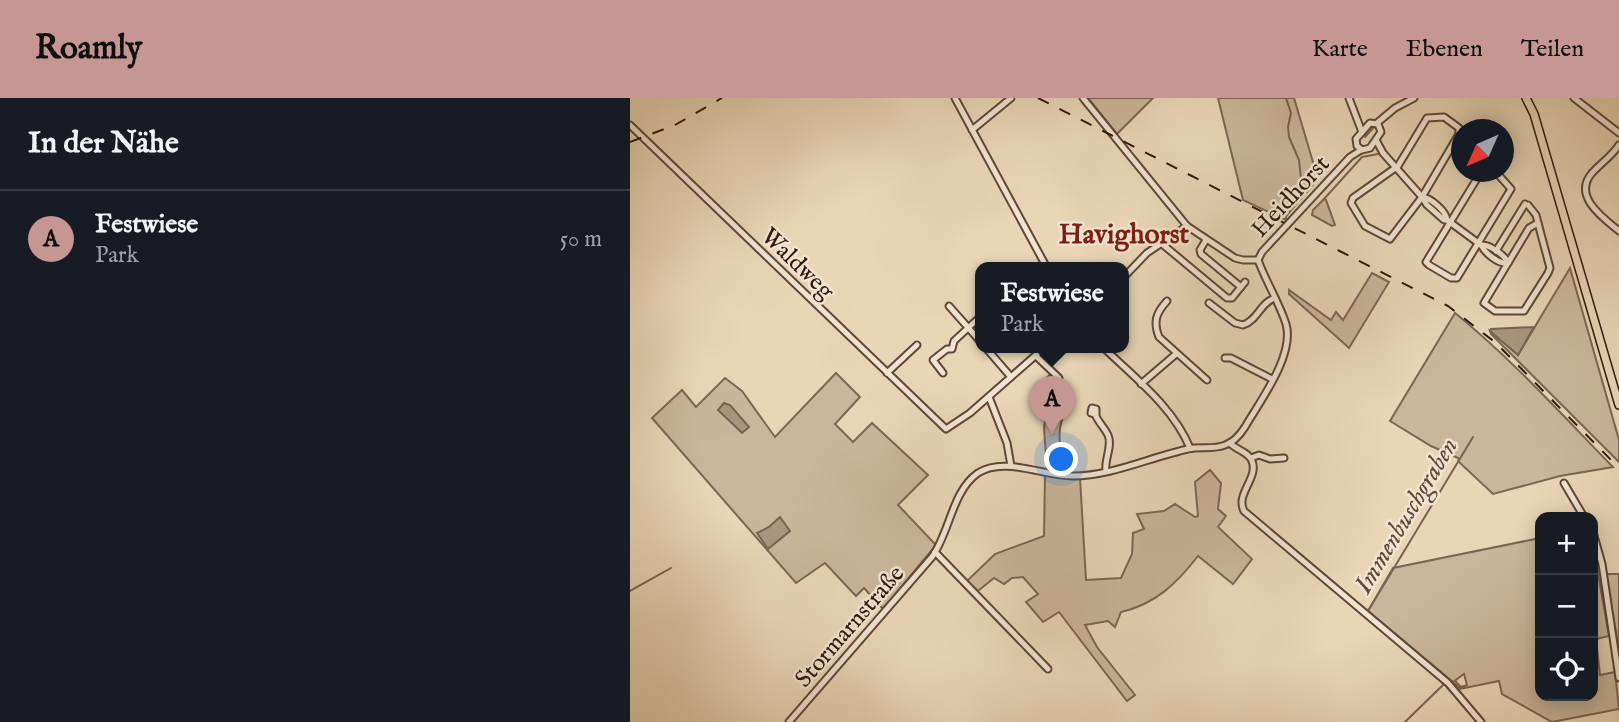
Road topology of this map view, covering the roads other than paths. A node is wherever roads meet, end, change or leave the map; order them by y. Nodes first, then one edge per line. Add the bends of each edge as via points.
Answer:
1 (955, 98) edge
2 (1011, 98) edge
3 (1083, 98) edge
4 (1349, 98) edge
5 (1415, 98) edge
6 (1526, 98) edge
7 (1532, 98) edge
8 (1573, 98) edge
9 (1534, 114) junction
10 (1388, 116) junction
11 (1358, 118) junction
12 (1376, 123) junction
13 (1451, 123) edge
14 (1368, 124) junction
15 (630, 125) edge
16 (1381, 129) junction
17 (972, 130) junction
18 (1362, 131) junction
19 (1619, 133) edge
20 (1376, 140) junction
21 (1619, 145) edge
22 (1371, 146) junction
23 (1358, 147) junction
24 (1451, 148) edge
25 (1383, 153) junction
26 (1396, 169) junction
27 (1474, 182) edge
28 (1505, 182) edge
29 (1422, 197) junction
30 (1449, 221) junction
31 (1538, 223) junction
32 (1187, 226) junction
33 (1619, 231) edge
34 (1206, 240) junction
35 (1161, 243) junction
36 (1479, 244) junction
37 (1496, 251) junction
38 (1258, 260) junction
39 (1043, 262) edge
40 (1508, 263) junction
41 (1129, 272) edge
42 (1275, 298) junction
43 (1167, 301) dead end
44 (1209, 303) dead end
45 (949, 306) dead end
46 (975, 322) edge
47 (968, 328) junction
48 (975, 336) edge
49 (917, 345) dead end
50 (990, 353) edge
51 (1039, 353) edge
52 (1109, 353) edge
53 (1176, 354) junction
54 (1036, 356) junction
55 (1226, 358) dead end
56 (887, 373) junction
57 (943, 373) dead end
58 (1011, 377) junction
59 (1059, 379) dead end
60 (1272, 379) junction
61 (1206, 380) dead end
62 (1141, 384) junction
63 (989, 397) junction
64 (1619, 405) edge
65 (1095, 414) dead end
66 (1230, 443) junction
67 (1190, 448) junction
68 (1251, 458) junction
69 (1284, 458) dead end
70 (1011, 466) junction
71 (1106, 471) junction
72 (1564, 483) dead end
73 (1581, 512) edge
74 (1598, 550) edge
75 (935, 552) junction
76 (1048, 669) dead end
77 (1619, 678) edge
78 (1477, 720) edge
79 (789, 722) edge

1 - 17 street
2 - 17 street
3 - 32 street
4 - 11 street
5 - 10 street, Heidhorst
6 - 9 main road
7 - 9 main road
8 - 19 street
9 - 64 main road
10 - 12 street, Heidhorst
10 - 16 street, Heidhorst
11 - 14 street
11 - 18 street
12 - 14 street, Heidhorst
12 - 16 street
13 - 26 street via 1444,117 1427,118
14 - 18 street, Heidhorst
15 - 56 street, Waldweg
16 - 20 street, Heidhorst
17 - 39 street
18 - 23 street, Heidhorst via 1356,139
20 - 22 street, Heidhorst
20 - 25 street
21 - 33 street via 1591,174 1586,190 1598,215
22 - 23 street, Heidhorst via 1366,150
22 - 25 street
23 - 38 street, Heidhorst
24 - 29 street
25 - 26 street
26 - 29 street
26 - 29 street via 1353,198 1351,203 1365,226 1390,239
27 - 30 street
28 - 36 street via 1511,189
29 - 30 street
30 - 36 street
30 - 36 street via 1426,262 1429,265 1455,279
31 - 37 street via 1526,205
31 - 40 street via 1529,228
31 - 40 street via 1550,268 1524,311 1495,312 1484,303
32 - 34 street
32 - 35 street
34 - 35 street via 1202,255 1243,285 1232,298
34 - 38 street via 1238,259
35 - 41 street
36 - 37 street
36 - 40 street
37 - 40 street
38 - 42 street
42 - 44 street via 1243,325
42 - 60 street via 1288,340
43 - 53 street via 1155,318 1156,328
45 - 47 street
46 - 47 street
47 - 48 street
47 - 57 street via 952,349 933,360
49 - 56 street
50 - 58 street
51 - 54 street
52 - 62 street
53 - 61 street
53 - 62 street
54 - 58 street
54 - 59 street
55 - 60 street
56 - 63 street, Waldweg via 949,428
58 - 63 street
60 - 66 street via 1245,427
62 - 67 street via 1170,413
63 - 70 street
65 - 71 street via 1108,435
66 - 67 street
66 - 68 street
67 - 71 street
68 - 69 street
68 - 78 street via 1253,470 1242,507 1448,683
70 - 71 street via 1062,475
70 - 75 street, Stormarnstraße via 989,467 968,482
72 - 73 street
74 - 77 street
75 - 76 street
75 - 79 street, Stormarnstraße

